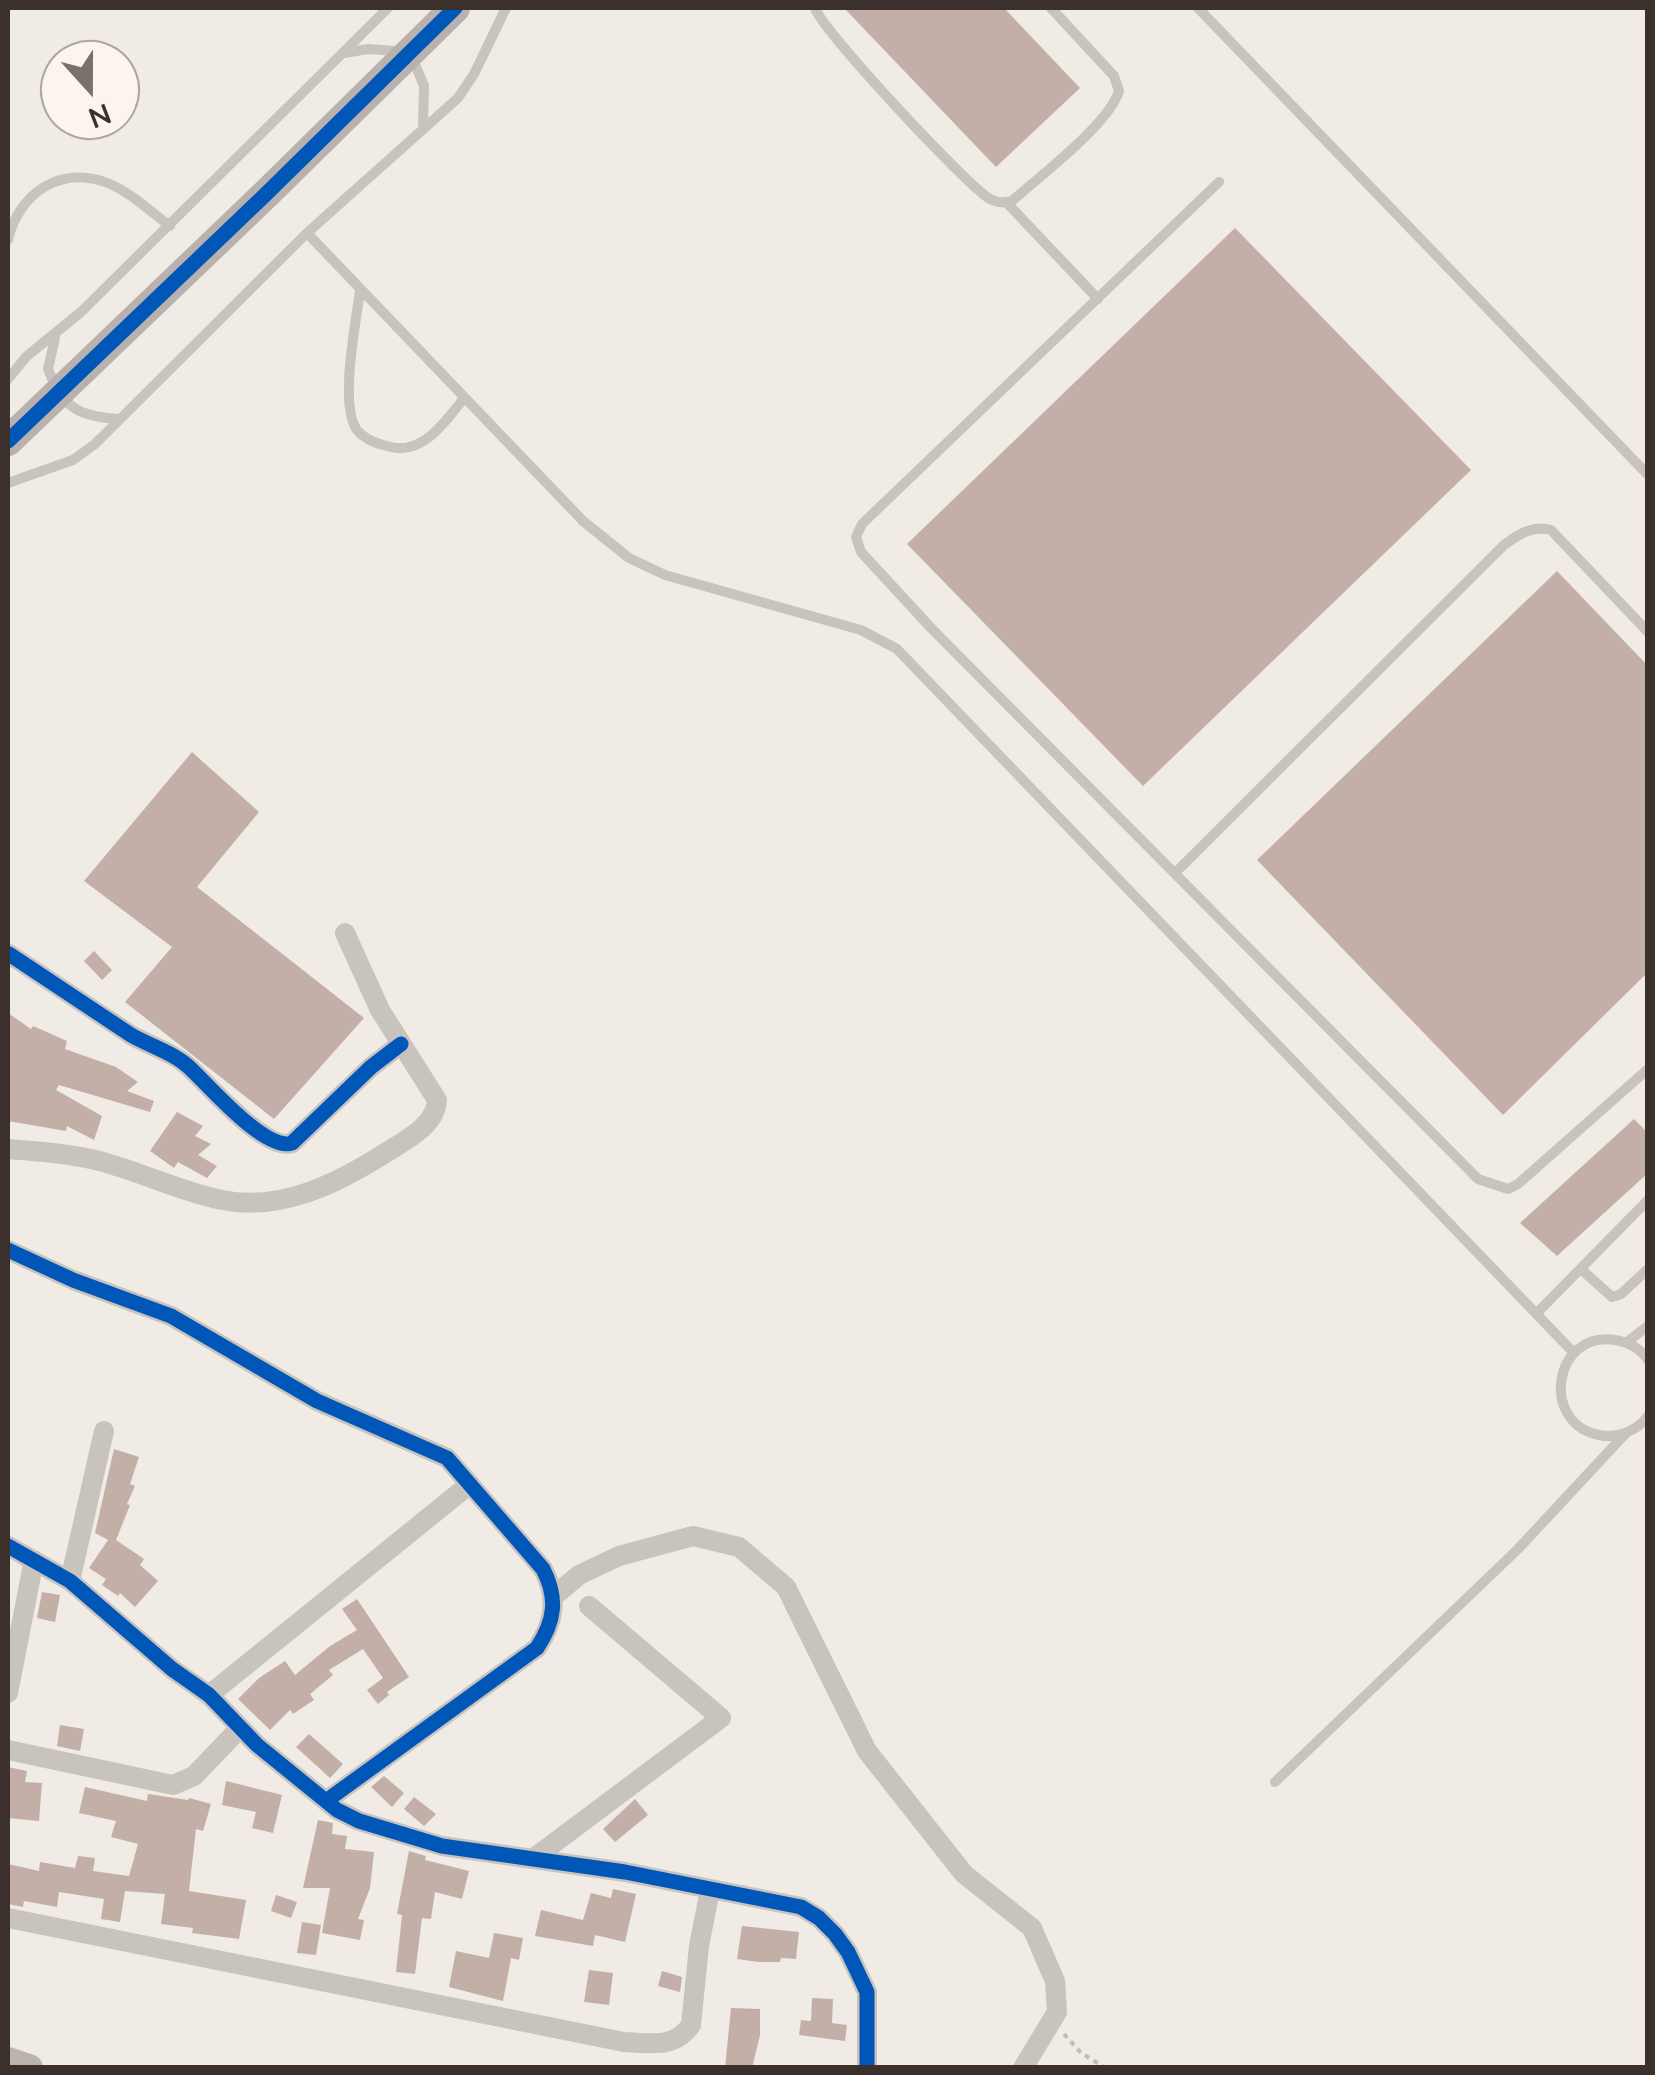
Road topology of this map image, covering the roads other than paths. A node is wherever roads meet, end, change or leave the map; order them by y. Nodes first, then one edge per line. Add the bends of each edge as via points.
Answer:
1 (388, 8) edge
2 (455, 8) edge
3 (506, 8) edge
4 (815, 8) edge
5 (1051, 8) edge
6 (1198, 8) edge
7 (410, 52) junction
8 (342, 54) junction
9 (424, 127) junction
10 (1219, 182) dead end
11 (1006, 203) junction
12 (170, 226) junction
13 (307, 233) junction
14 (8, 240) edge
15 (360, 291) junction
16 (1098, 299) junction
17 (56, 334) junction
18 (8, 379) edge
19 (60, 394) junction
20 (464, 398) junction
21 (120, 419) junction
22 (8, 440) edge
23 (1648, 475) edge
24 (8, 482) edge
25 (1648, 632) edge
26 (1176, 872) junction
27 (345, 933) dead end
28 (9, 954) edge
29 (401, 1044) junction
30 (1648, 1069) edge
31 (8, 1150) edge
32 (1648, 1200) edge
33 (8, 1250) edge
34 (1648, 1269) edge
35 (1582, 1270) junction
36 (1536, 1314) junction
37 (1648, 1326) edge
38 (1628, 1342) junction
39 (1574, 1352) junction
40 (1648, 1360) edge
41 (1648, 1416) edge
42 (104, 1432) dead end
43 (1626, 1433) junction
44 (470, 1484) junction
45 (8, 1546) edge
46 (34, 1560) junction
47 (70, 1581) junction
48 (553, 1597) junction
49 (589, 1606) dead end
50 (8, 1693) edge
51 (208, 1696) junction
52 (239, 1728) junction
53 (8, 1750) edge
54 (1275, 1782) dead end
55 (326, 1801) junction
56 (534, 1858) junction
57 (710, 1890) junction
58 (8, 1918) edge
59 (8, 2061) edge
60 (30, 2068) edge
61 (868, 2068) edge
62 (1023, 2068) edge

1 - 8 lane
2 - 7 main road
3 - 9 lane via 469,85
4 - 11 lane via 852,58 962,174 993,201
5 - 11 lane via 1114,76 1119,91 1101,120
6 - 23 lane
7 - 8 lane
7 - 9 lane via 424,86
7 - 19 main road
8 - 12 lane
9 - 13 lane
10 - 16 lane
11 - 16 lane
12 - 14 lane via 115,186 72,178 44,184 28,196
12 - 17 lane
13 - 15 lane
13 - 21 lane
15 - 20 lane
15 - 20 lane via 350,354 360,433 378,444 411,447 438,429
16 - 26 lane via 862,524 856,537 873,568
17 - 18 lane
17 - 19 lane via 47,362
19 - 21 lane via 86,416
19 - 22 main road
20 - 36 lane via 629,558 664,575 861,630 897,649
21 - 24 lane via 85,454
25 - 26 lane via 1551,530 1519,535
26 - 30 lane via 1486,1184 1518,1184
27 - 29 street
28 - 29 street via 184,1062 232,1110 284,1145
29 - 31 street via 438,1100 434,1114 349,1176 292,1196 222,1200 110,1164
32 - 35 lane
33 - 44 street via 195,1328 317,1400 447,1458
34 - 35 lane via 1612,1297
35 - 36 lane
36 - 39 lane
37 - 38 lane
38 - 39 lane via 1609,1338
38 - 40 lane
39 - 43 lane via 1558,1387 1562,1406 1588,1433
41 - 43 lane
42 - 47 street
43 - 54 lane via 1518,1549
44 - 48 street via 543,1569
44 - 51 street
45 - 46 street
46 - 47 street
46 - 50 street
47 - 51 street
48 - 55 street via 548,1632 538,1648
48 - 62 street via 619,1556 692,1536 738,1547 786,1587 867,1751 964,1874 1032,1928 1055,1980 1057,2012
49 - 56 street via 722,1718
51 - 52 street
52 - 53 street via 194,1776 173,1785
52 - 55 street
55 - 56 street via 404,1837
56 - 57 street
57 - 58 street via 691,2025 669,2044 624,2042
57 - 61 street via 800,1907 836,1934 868,1999
59 - 60 main road

